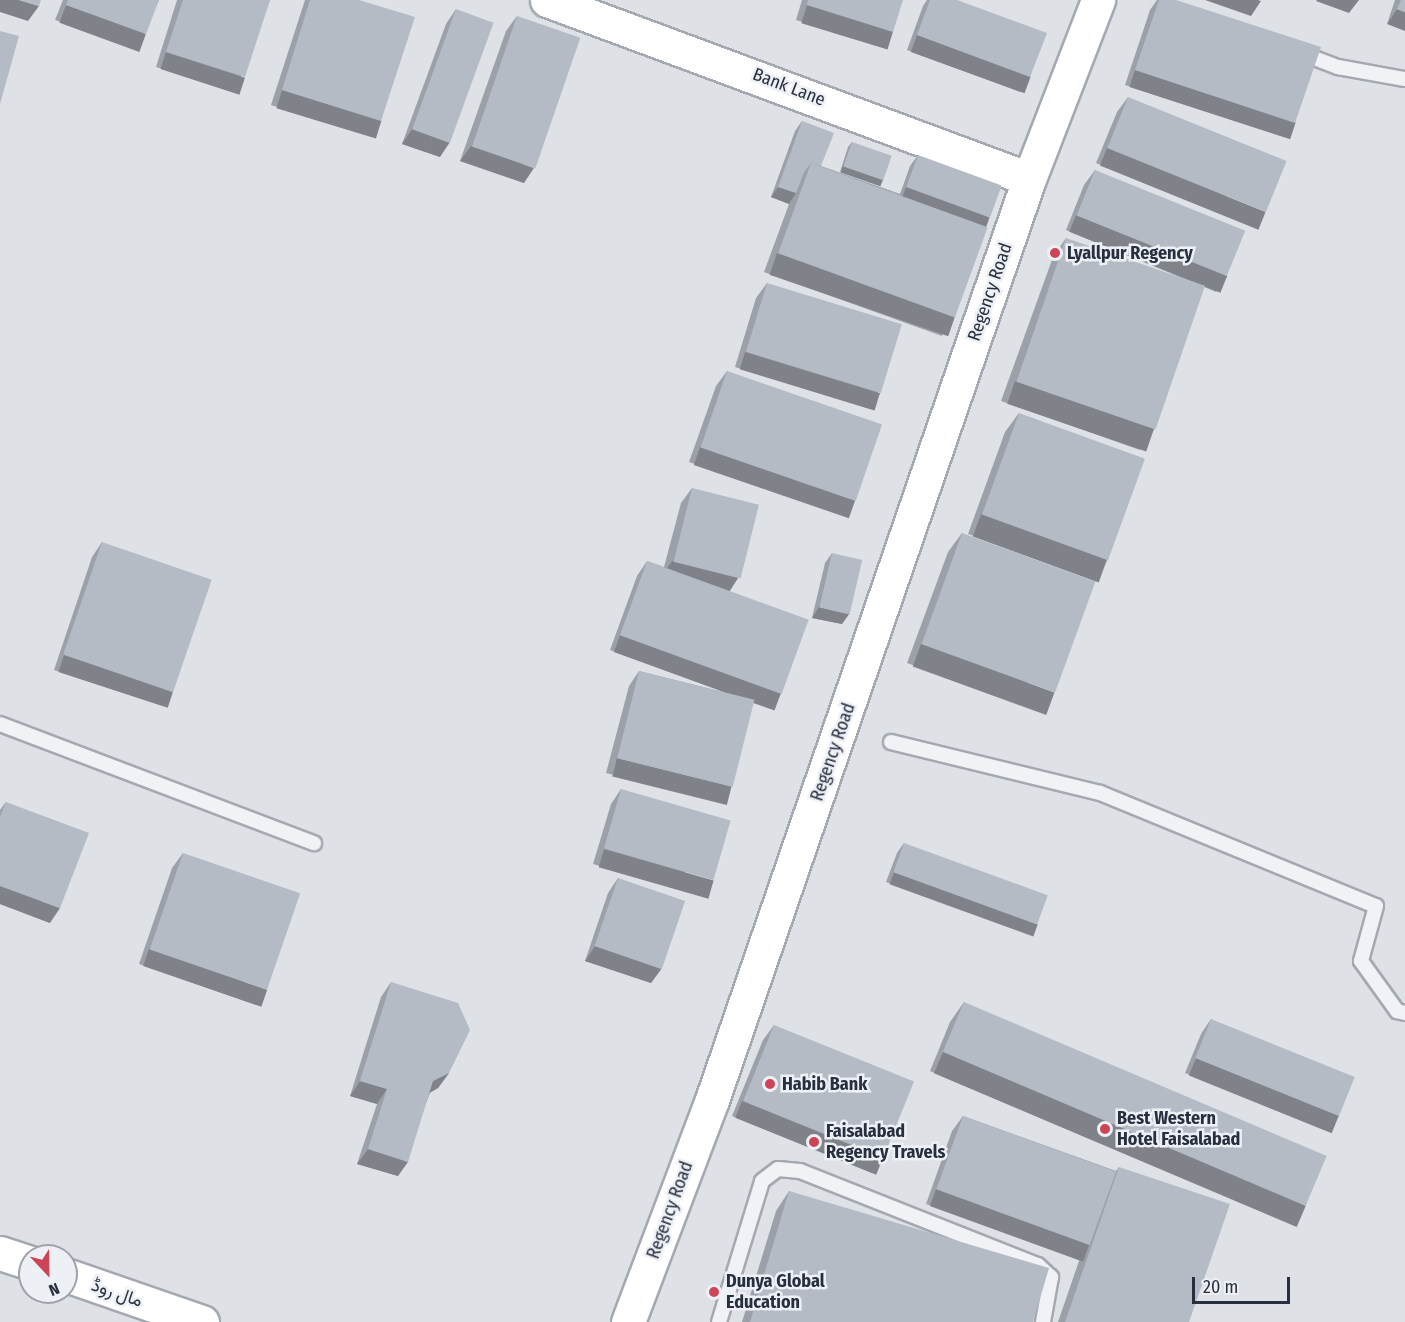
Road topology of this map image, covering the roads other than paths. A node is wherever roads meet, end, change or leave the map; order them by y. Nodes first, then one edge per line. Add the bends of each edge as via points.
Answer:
1 (548, 0) edge
2 (1098, 0) edge
3 (1283, 46) edge
4 (1405, 79) edge
5 (1029, 179) junction
6 (0, 724) edge
7 (891, 742) dead end
8 (314, 843) dead end
9 (1405, 1013) edge
10 (0, 1253) edge
11 (18, 1259) edge
12 (78, 1279) edge
13 (202, 1322) edge
14 (628, 1322) edge
15 (719, 1322) edge
16 (1043, 1322) edge

1 - 5 street, Bank Lane
2 - 5 street, Regency Road
3 - 4 lane via 1338,67
5 - 14 street, Regency Road via 712,1100
6 - 8 lane
7 - 9 lane via 1100,793 1376,906 1361,961 1397,1011
10 - 11 street
12 - 13 street, مال روڈ
15 - 16 lane via 762,1181 778,1169 800,1171 1038,1265 1051,1277

